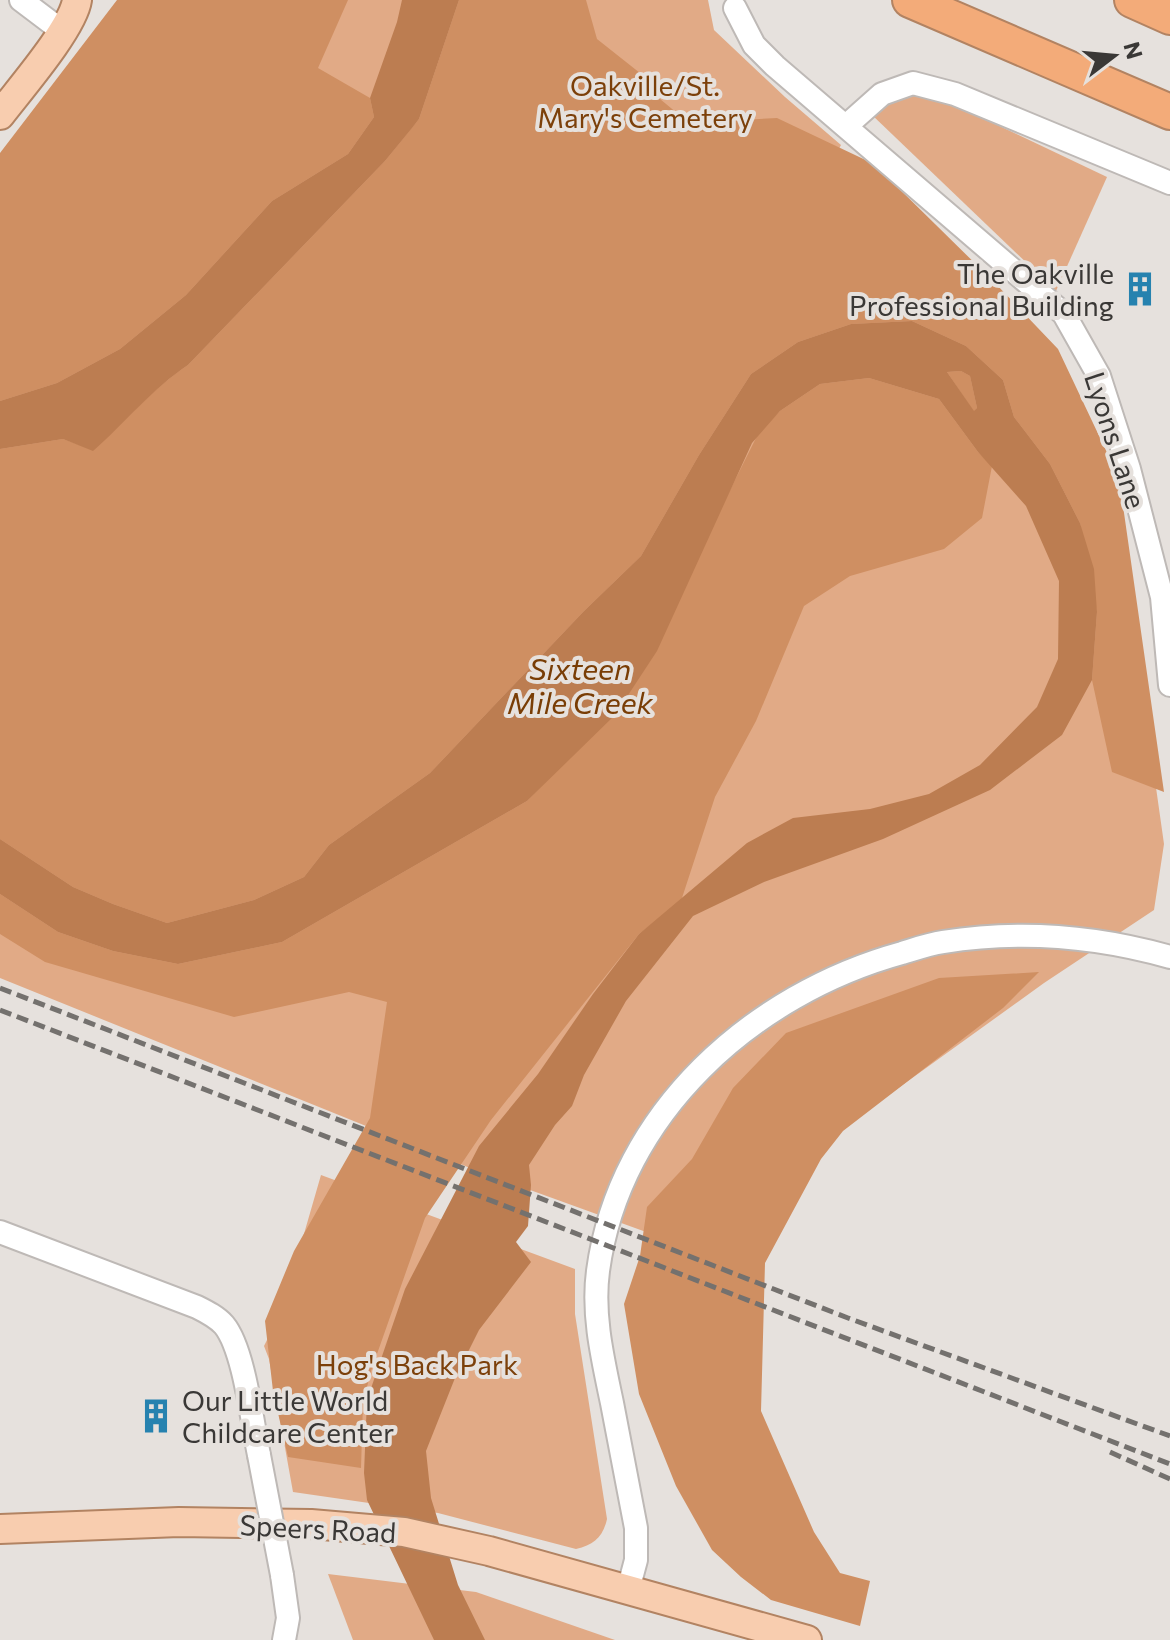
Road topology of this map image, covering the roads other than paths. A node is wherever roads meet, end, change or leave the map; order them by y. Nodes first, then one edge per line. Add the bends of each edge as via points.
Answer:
1 (21, 0) edge
2 (910, 0) edge
3 (1132, 0) edge
4 (735, 8) dead end
5 (76, 10) edge
6 (1170, 17) edge
7 (1170, 112) edge
8 (0, 115) edge
9 (846, 126) junction
10 (1170, 183) edge
11 (1170, 685) edge
12 (1168, 952) edge
13 (0, 1232) edge
14 (0, 1529) edge
15 (628, 1590) junction
16 (284, 1640) edge
17 (807, 1640) edge

1 - 5 street
2 - 7 highway
3 - 6 highway
4 - 9 street, Lyons Lane via 754,45
5 - 8 main road
9 - 10 street via 882,94 913,83 955,94
9 - 11 street, Lyons Lane via 1064,314 1099,376 1129,469 1162,597
12 - 15 street via 1060,937 939,942 834,976 783,1004 690,1080 659,1117 622,1184 598,1273 597,1318 636,1528
13 - 16 street, bridge via 197,1307 229,1333 282,1575 288,1618
14 - 15 main road, Speers Road via 179,1522 357,1526 448,1540
15 - 17 main road, Speers Road

